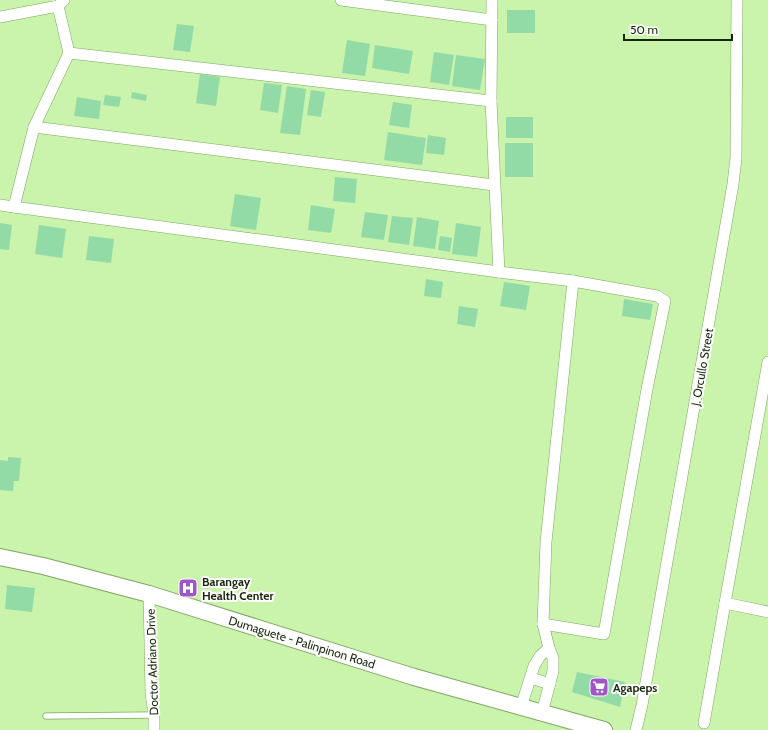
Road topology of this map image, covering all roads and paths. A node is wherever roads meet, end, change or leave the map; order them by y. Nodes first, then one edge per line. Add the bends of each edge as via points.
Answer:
1 (341, 0) edge
2 (492, 0) edge
3 (737, 0) edge
4 (61, 3) edge
5 (0, 17) edge
6 (492, 20) junction
7 (69, 53) junction
8 (491, 101) junction
9 (34, 127) junction
10 (494, 185) junction
11 (0, 205) edge
12 (14, 207) junction
13 (499, 272) junction
14 (573, 281) junction
15 (768, 362) edge
16 (0, 557) edge
17 (149, 594) junction
18 (725, 603) junction
19 (768, 612) edge
20 (543, 624) junction
21 (549, 648) junction
22 (530, 678) junction
23 (550, 684) junction
24 (521, 707) junction
25 (542, 713) junction
26 (154, 715) junction
27 (46, 716) dead end
28 (704, 723) dead end
29 (154, 730) edge
30 (604, 730) edge
31 (636, 730) edge

1 - 6 street
2 - 6 street
3 - 31 street, J. Orcullo Street via 736,158 733,184
4 - 5 street
4 - 7 street
6 - 8 street
7 - 8 street
7 - 9 street
8 - 10 street
9 - 10 street
9 - 12 street
10 - 13 street
11 - 12 street
12 - 13 street
13 - 14 street
14 - 20 street via 546,542
14 - 20 street via 657,296 665,301 604,634
15 - 18 street
16 - 17 main road, Dumaguete - Palinpinon Road
17 - 24 main road, Dumaguete - Palinpinon Road via 414,677
17 - 26 street, Doctor Adriano Drive via 151,693
18 - 19 street
18 - 28 street
20 - 21 street
21 - 22 street via 540,656
21 - 23 street via 553,658
22 - 23 street
22 - 24 street
23 - 25 street
24 - 25 main road, Dumaguete - Palinpinon Road
25 - 30 main road, Dumaguete - Palinpinon Road
26 - 27 lane
26 - 29 street, Doctor Adriano Drive

